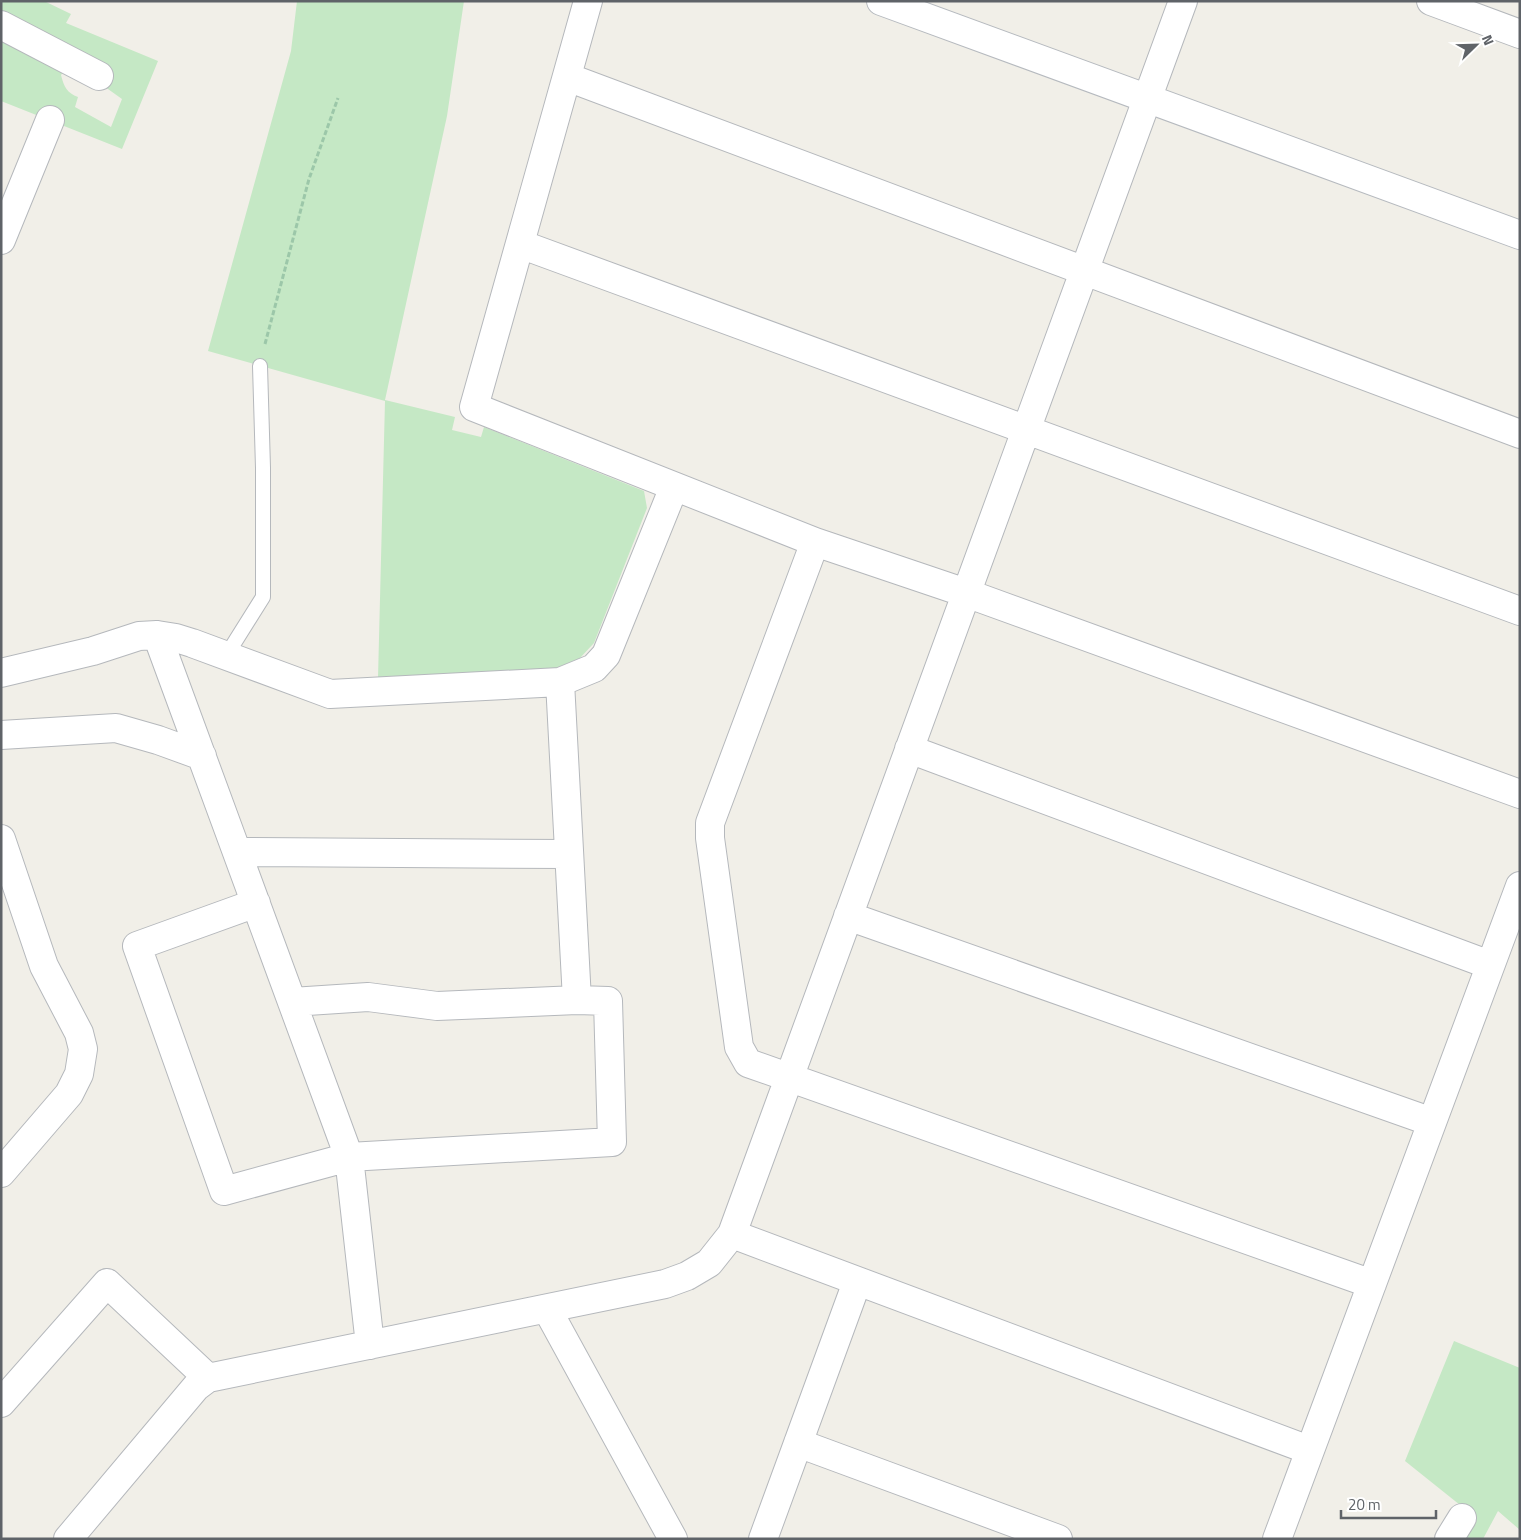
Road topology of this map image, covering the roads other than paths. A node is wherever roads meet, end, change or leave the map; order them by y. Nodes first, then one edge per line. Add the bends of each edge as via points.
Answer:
1 (588, 1) edge
2 (881, 1) edge
3 (1183, 1) edge
4 (1431, 1) edge
5 (1, 25) edge
6 (1520, 34) edge
7 (100, 76) dead end
8 (566, 77) junction
9 (1146, 100) junction
10 (50, 120) dead end
11 (1520, 236) edge
12 (1, 240) edge
13 (520, 244) junction
14 (1084, 271) junction
15 (260, 366) road end
16 (1026, 430) junction
17 (1520, 434) edge
18 (674, 486) junction
19 (815, 542) junction
20 (966, 593) junction
21 (1520, 611) edge
22 (157, 635) junction
23 (226, 656) junction
24 (1, 674) edge
25 (560, 682) junction
26 (1, 735) edge
27 (909, 749) junction
28 (202, 756) junction
29 (1520, 794) edge
30 (1, 839) edge
31 (237, 852) junction
32 (569, 854) junction
33 (1520, 886) edge
34 (256, 902) junction
35 (848, 916) junction
36 (1490, 965) junction
37 (576, 1000) junction
38 (292, 1002) junction
39 (789, 1077) junction
40 (1432, 1122) junction
41 (349, 1157) junction
42 (1, 1173) edge
43 (732, 1234) junction
44 (857, 1282) junction
45 (1372, 1284) junction
46 (547, 1309) junction
47 (370, 1345) junction
48 (208, 1378) junction
49 (1, 1403) edge
50 (798, 1443) junction
51 (1310, 1450) junction
52 (68, 1539) edge
53 (673, 1539) edge
54 (763, 1539) edge
55 (1058, 1539) edge
56 (1276, 1539) edge

1 - 8 street
2 - 9 street
3 - 9 street
4 - 6 street
5 - 7 street
8 - 13 street
8 - 14 street
9 - 11 street
9 - 14 street
10 - 12 street
13 - 16 street
13 - 18 street via 474,407
14 - 16 street
14 - 17 street
15 - 23 lane via 263,597
16 - 20 street
16 - 21 street
18 - 19 street
18 - 25 street via 606,655 594,668
19 - 20 street
19 - 39 street via 710,823 739,1047 748,1063
20 - 27 street
20 - 29 street
22 - 23 street via 176,638
22 - 24 street via 139,636
22 - 28 street
23 - 25 street via 330,694
25 - 32 street
26 - 28 street via 116,728
27 - 35 street
27 - 36 street
28 - 31 street
30 - 42 street via 44,966 84,1049 79,1074 69,1094
31 - 32 street
31 - 34 street
32 - 37 street
33 - 36 street
34 - 38 street
34 - 41 street via 137,946 224,1191
35 - 39 street
35 - 40 street
36 - 40 street
37 - 38 street via 437,1006 368,996
37 - 41 street via 608,1001 612,1142
38 - 41 street
39 - 43 street
39 - 45 street
40 - 45 street
41 - 47 street
43 - 44 street
43 - 46 street via 709,1263 687,1276 665,1284
44 - 50 street
44 - 51 street
45 - 51 street
46 - 47 street
46 - 53 street
47 - 48 street
48 - 49 street via 107,1283
48 - 52 street via 196,1387
50 - 54 street
50 - 55 street
51 - 56 street

